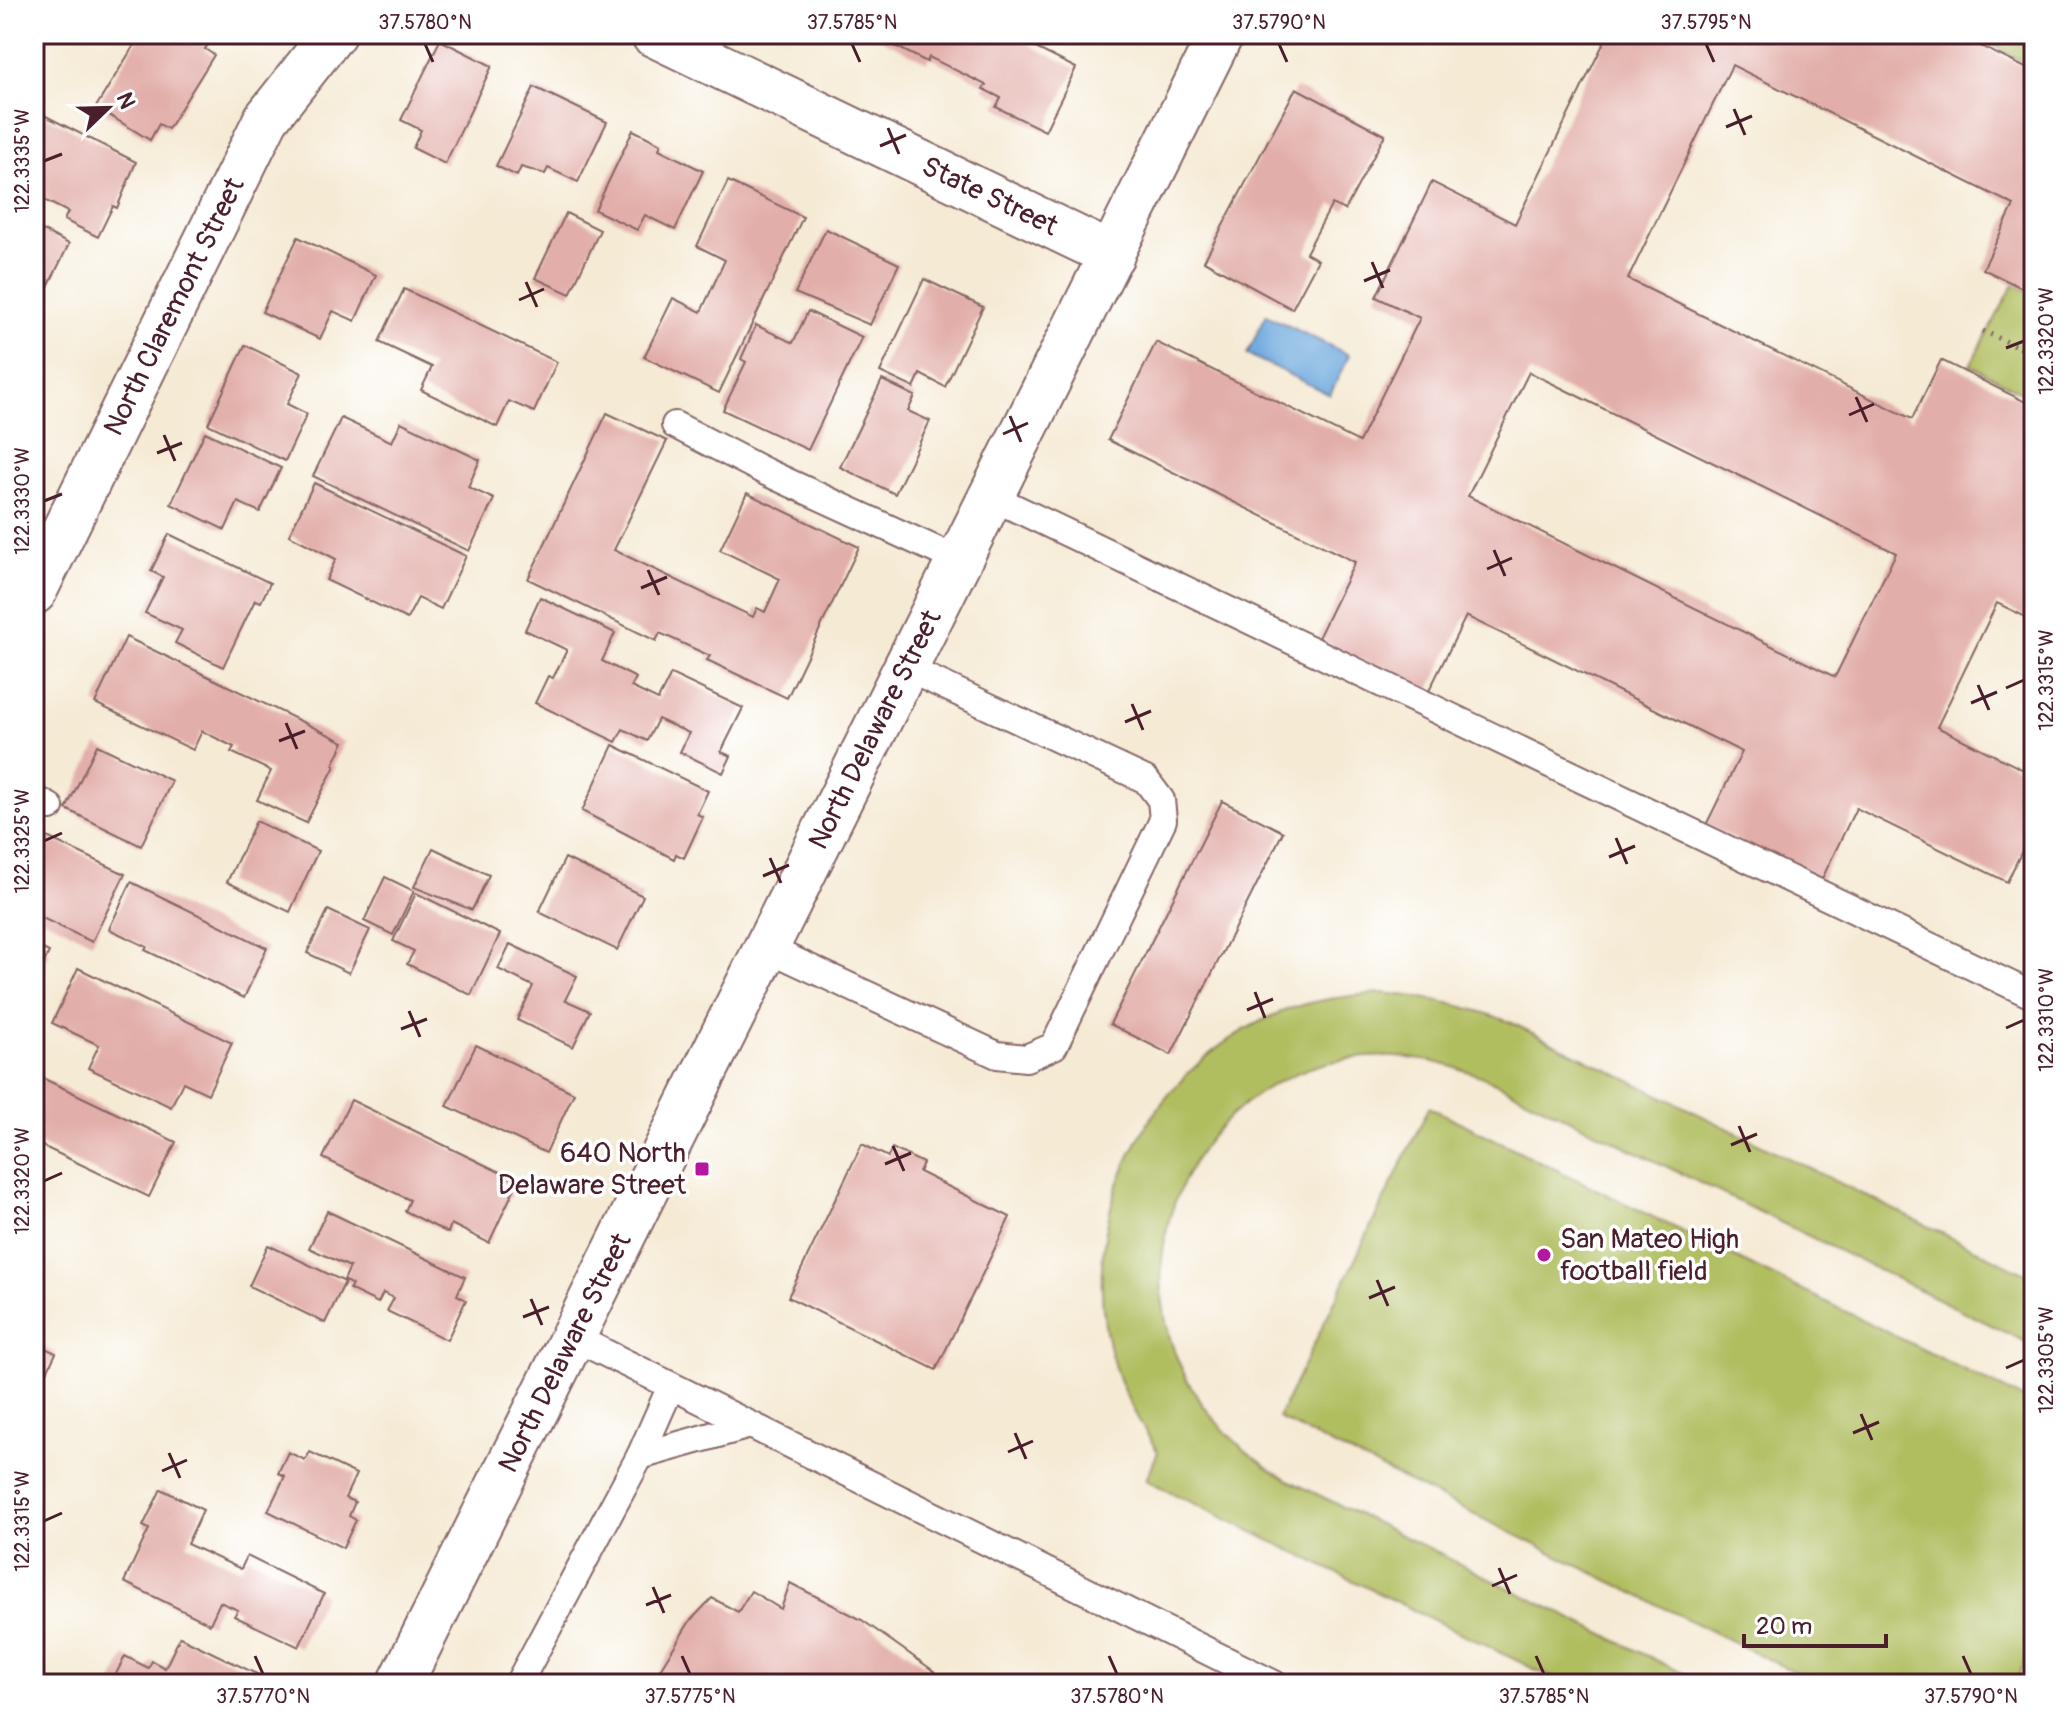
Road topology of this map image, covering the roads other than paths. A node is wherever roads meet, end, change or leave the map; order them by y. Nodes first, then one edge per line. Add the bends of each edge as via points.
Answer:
1 (333, 34) edge
2 (653, 34) edge
3 (1221, 34) edge
4 (1112, 255) junction
5 (675, 425) dead end
6 (992, 497) junction
7 (960, 561) junction
8 (34, 592) edge
9 (906, 668) junction
10 (767, 948) junction
11 (2034, 996) edge
12 (573, 1337) junction
13 (671, 1386) junction
14 (750, 1425) junction
15 (640, 1456) junction
16 (400, 1684) edge
17 (518, 1684) edge
18 (1274, 1684) edge

1 - 8 main road, North Claremont Street via 266,119
2 - 4 main road, State Street
3 - 4 main road, North Delaware Street
4 - 6 main road, North Delaware Street
5 - 7 lane
6 - 7 main road, North Delaware Street
6 - 11 lane
7 - 9 main road, North Delaware Street
9 - 10 main road, North Delaware Street
9 - 10 lane via 1146,780 1161,800 1163,820 1054,1046 1026,1058 997,1055
10 - 12 main road, North Delaware Street
12 - 13 lane
12 - 16 main road, North Delaware Street
13 - 14 lane
13 - 15 lane
14 - 15 lane
14 - 18 lane
15 - 17 lane

